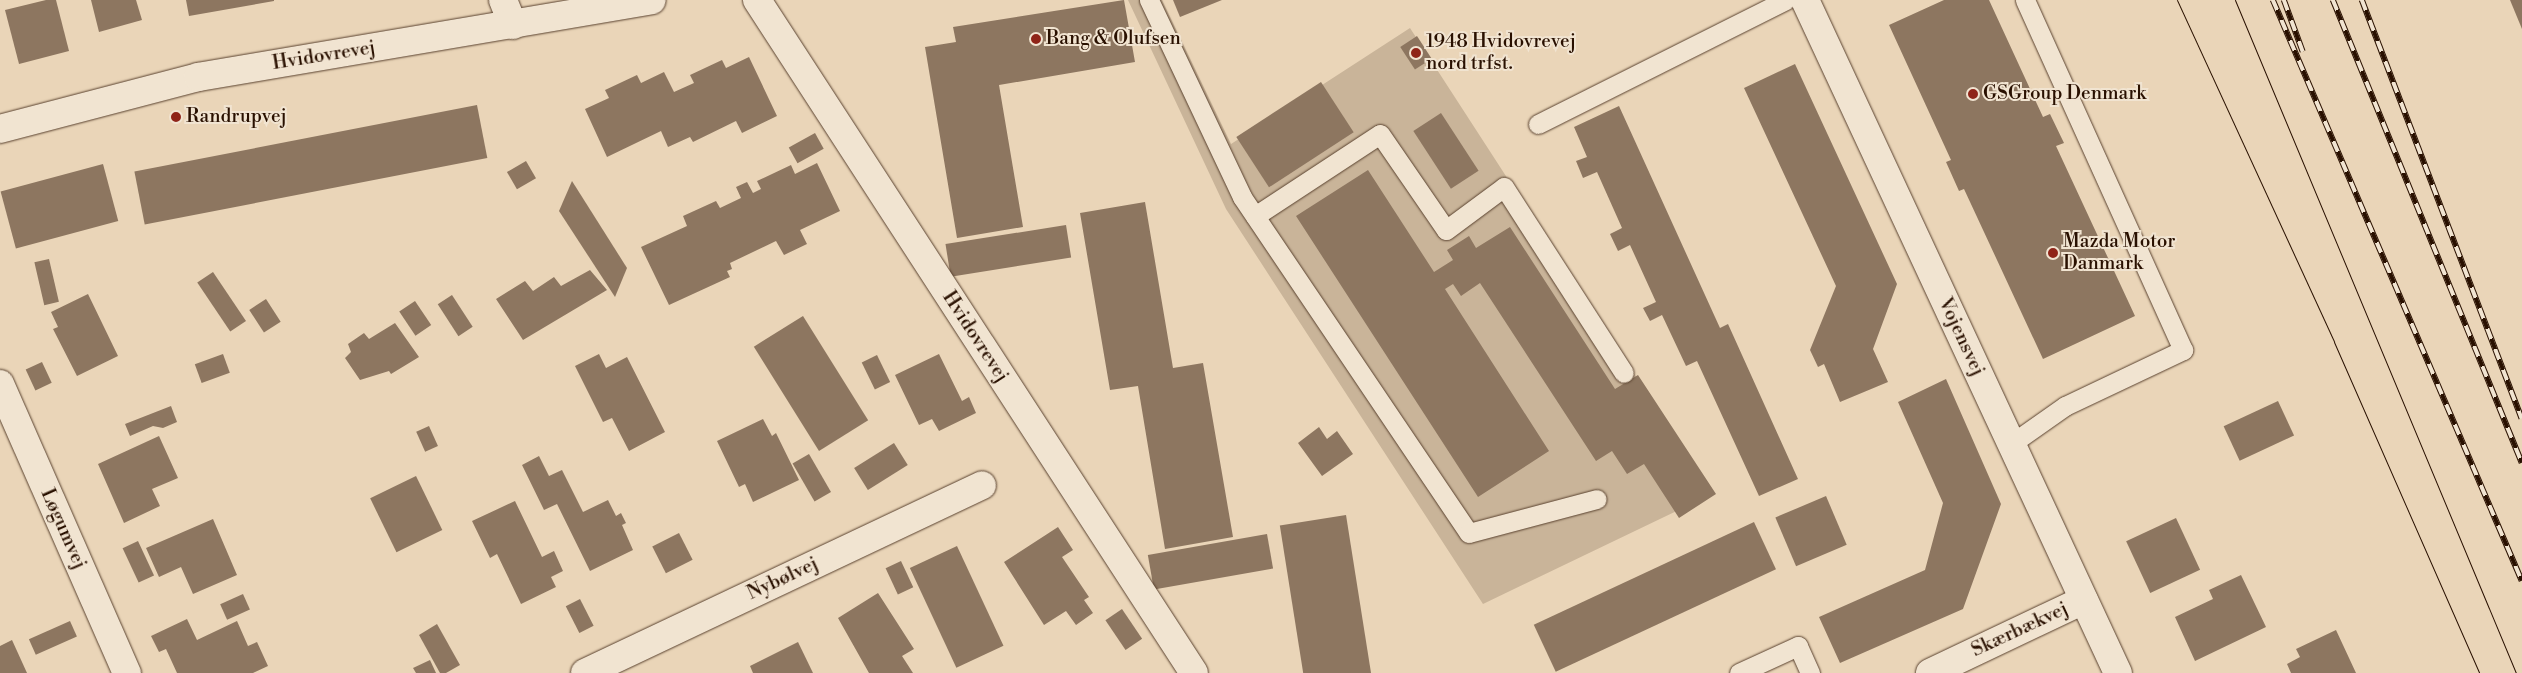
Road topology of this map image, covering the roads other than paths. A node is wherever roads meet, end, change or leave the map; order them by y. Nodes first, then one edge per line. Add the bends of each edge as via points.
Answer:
1 (652, 0) edge
2 (757, 0) edge
3 (1149, 0) edge
4 (1786, 0) edge
5 (1805, 0) edge
6 (2025, 0) edge
7 (508, 12) edge
8 (1538, 124) dead end
9 (0, 128) edge
10 (1255, 216) junction
11 (1624, 372) dead end
12 (0, 384) edge
13 (2011, 444) junction
14 (982, 485) dead end
15 (1597, 499) dead end
16 (2084, 600) junction
17 (127, 673) edge
18 (585, 673) edge
19 (1194, 673) edge
20 (1740, 673) edge
21 (1810, 673) edge
22 (1930, 673) edge
23 (2118, 673) edge

1 - 7 street, Hvidovrevej
2 - 19 street, Hvidovrevej
3 - 10 lane via 1242,197
4 - 8 lane
5 - 13 street, Vojensvej
6 - 13 lane via 2183,350 2065,406
7 - 9 street, Hvidovrevej via 198,77
10 - 11 lane via 1380,134 1446,230 1504,188
10 - 15 lane via 1469,533
12 - 17 street, Løgumvej
13 - 16 street, Vojensvej
14 - 18 street, Nybølvej
16 - 22 street, Skærbækvej
16 - 23 street, Vojensvej
20 - 21 lane via 1798,646

